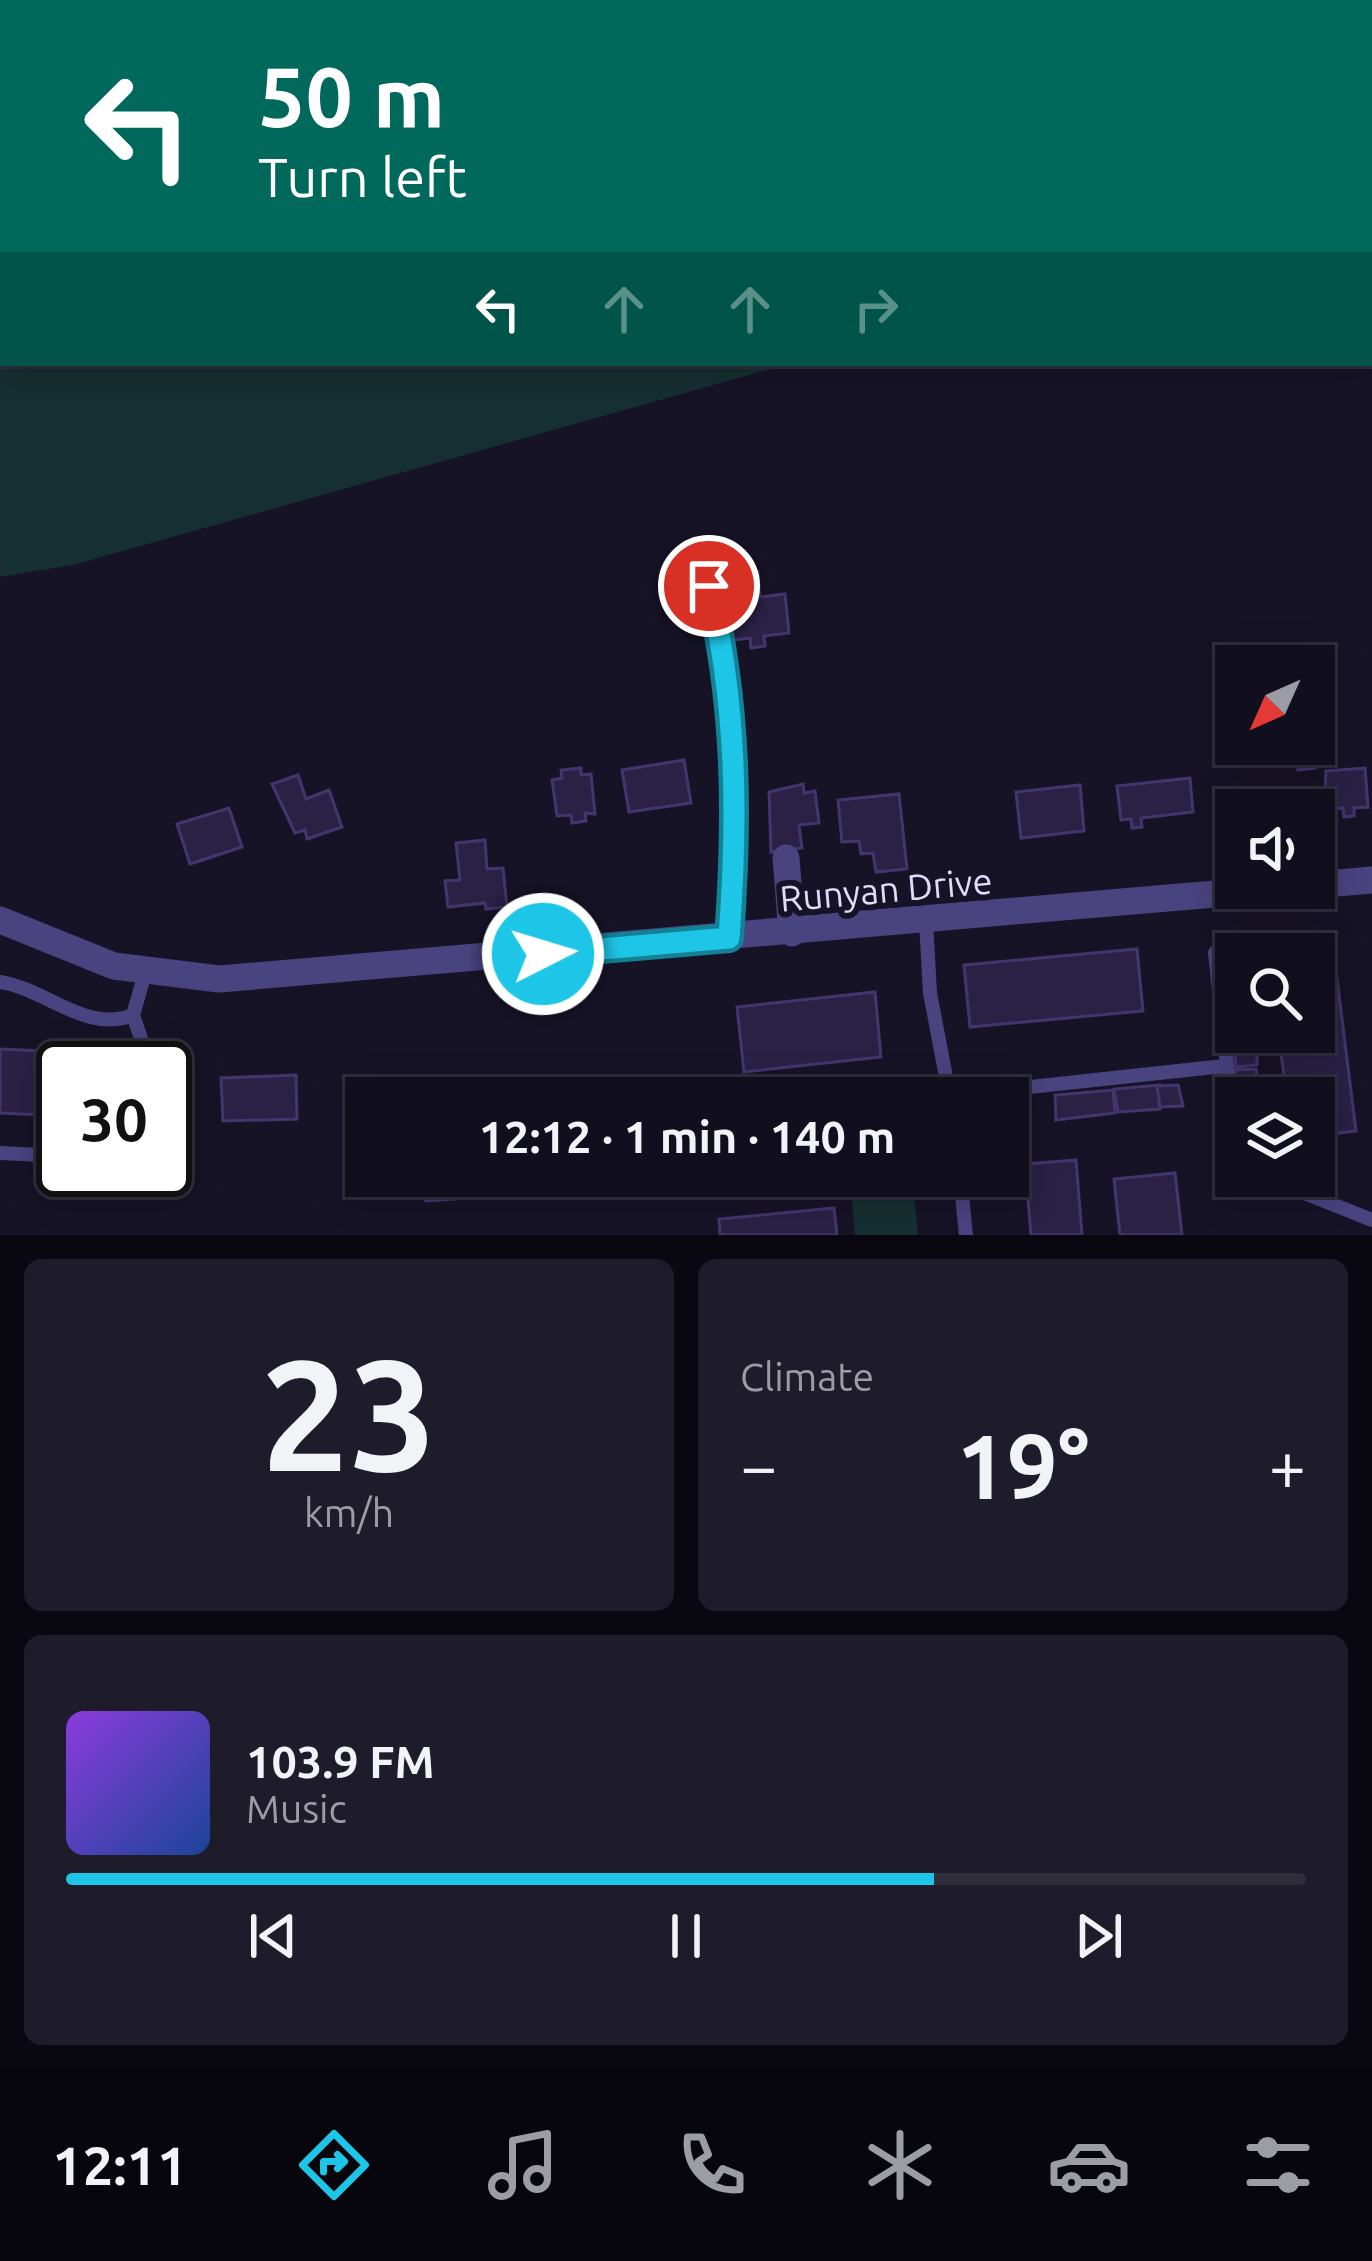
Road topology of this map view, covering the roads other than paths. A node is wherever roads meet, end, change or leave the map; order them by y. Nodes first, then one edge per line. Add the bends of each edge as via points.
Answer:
1 (709, 586) dead end
2 (786, 858) dead end
3 (1372, 880) edge
4 (1335, 883) edge
5 (1215, 895) edge
6 (0, 920) edge
7 (926, 921) junction
8 (792, 933) junction
9 (729, 938) junction
10 (146, 970) junction
11 (0, 982) edge
12 (133, 1016) junction
13 (142, 1041) edge
14 (1223, 1053) edge
15 (1224, 1066) junction
16 (946, 1077) edge
17 (1226, 1077) edge
18 (1029, 1088) edge
19 (0, 1153) edge
20 (36, 1155) edge
21 (962, 1197) edge
22 (1314, 1197) edge
23 (1372, 1220) edge
24 (967, 1235) edge

1 - 9 street via 731,700
2 - 8 street
3 - 4 street
5 - 7 street, Runyan Drive
6 - 10 street, Runyan Drive via 114,966
7 - 8 street, Runyan Drive
7 - 16 lane
8 - 9 street, Runyan Drive
9 - 10 street, Runyan Drive via 311,974 219,979
10 - 12 lane
11 - 12 lane via 26,986 99,1022
12 - 13 lane
14 - 15 lane
15 - 17 lane
15 - 18 lane
19 - 20 lane
21 - 24 lane
22 - 23 lane

